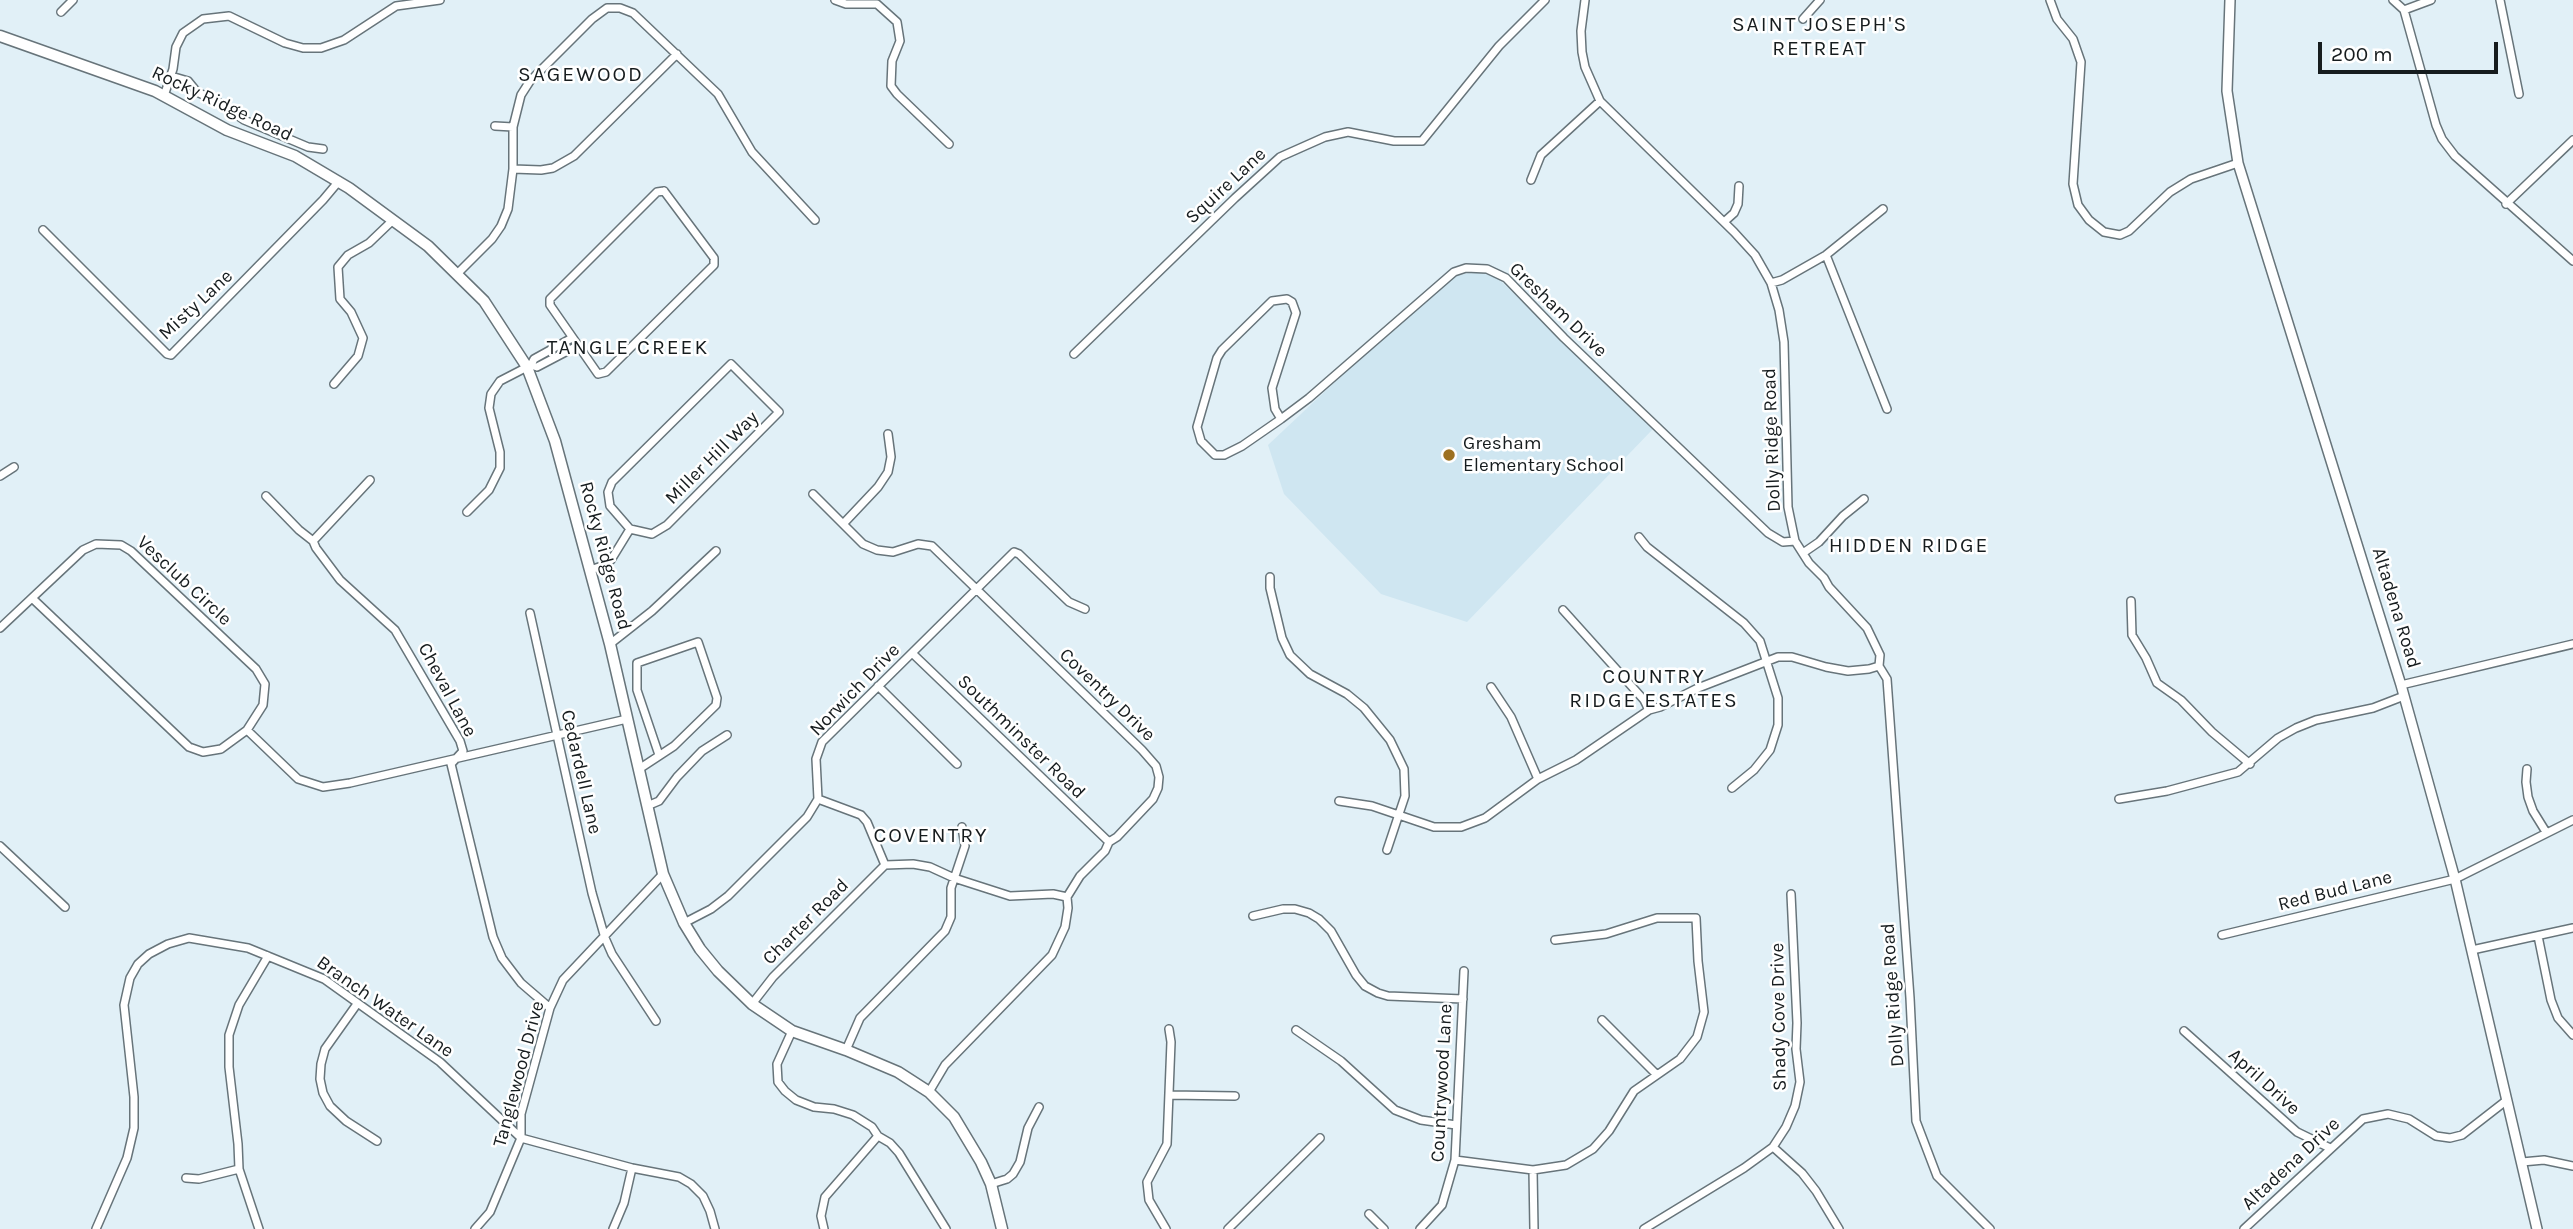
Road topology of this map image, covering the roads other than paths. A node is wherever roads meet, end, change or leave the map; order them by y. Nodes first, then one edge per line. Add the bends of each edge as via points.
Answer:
1 (73, 0) edge
2 (440, 0) edge
3 (835, 0) edge
4 (1545, 0) edge
5 (1585, 0) edge
6 (1820, 0) edge
7 (2050, 0) edge
8 (2230, 0) edge
9 (2393, 0) edge
10 (2431, 0) edge
11 (2500, 0) edge
12 (878, 2) edge
13 (2404, 10) junction
14 (61, 12) dead end
15 (1803, 19) dead end
16 (0, 36) edge
17 (677, 54) junction
18 (171, 76) junction
19 (2519, 94) dead end
20 (164, 96) junction
21 (1600, 101) junction
22 (495, 126) dead end
23 (513, 127) junction
24 (2573, 140) edge
25 (948, 144) dead end
26 (323, 149) dead end
27 (2238, 163) junction
28 (513, 169) junction
29 (1531, 180) dead end
30 (339, 181) junction
31 (1739, 186) dead end
32 (2507, 204) junction
33 (1883, 209) dead end
34 (393, 220) junction
35 (816, 220) dead end
36 (1724, 222) junction
37 (43, 230) dead end
38 (1826, 255) junction
39 (2573, 261) edge
40 (458, 273) junction
41 (1771, 283) junction
42 (572, 338) junction
43 (577, 346) junction
44 (1074, 354) dead end
45 (551, 355) junction
46 (529, 366) junction
47 (334, 384) dead end
48 (1888, 409) dead end
49 (1282, 419) junction
50 (888, 434) dead end
51 (14, 467) dead end
52 (0, 476) edge
53 (370, 480) dead end
54 (813, 494) dead end
55 (266, 496) dead end
56 (1864, 499) dead end
57 (467, 512) dead end
58 (844, 523) junction
59 (630, 529) junction
60 (1639, 537) dead end
61 (313, 541) junction
62 (1795, 541) junction
63 (716, 551) dead end
64 (1803, 553) junction
65 (590, 570) junction
66 (1270, 577) dead end
67 (975, 589) junction
68 (33, 599) junction
69 (2131, 601) dead end
70 (1086, 609) dead end
71 (1563, 610) dead end
72 (530, 613) dead end
73 (0, 628) edge
74 (610, 644) junction
75 (2573, 644) edge
76 (912, 653) junction
77 (1766, 662) junction
78 (1880, 666) junction
79 (2401, 685) junction
80 (878, 686) junction
81 (1491, 687) dead end
82 (2404, 696) junction
83 (1648, 710) junction
84 (627, 719) junction
85 (247, 730) junction
86 (727, 735) dead end
87 (556, 736) junction
88 (659, 755) junction
89 (457, 758) junction
90 (957, 764) dead end
91 (2250, 764) junction
92 (639, 769) junction
93 (2527, 769) dead end
94 (1538, 779) junction
95 (1732, 788) dead end
96 (818, 799) junction
97 (2119, 799) dead end
98 (1339, 801) dead end
99 (647, 806) junction
100 (1399, 815) junction
101 (2573, 820) edge
102 (962, 827) dead end
103 (2546, 832) junction
104 (1108, 842) junction
105 (0, 846) edge
106 (1387, 850) dead end
107 (885, 865) junction
108 (663, 874) junction
109 (954, 878) junction
110 (2455, 878) junction
111 (1791, 894) dead end
112 (1067, 898) junction
113 (65, 906) dead end
114 (1253, 916) dead end
115 (684, 923) junction
116 (2573, 928) edge
117 (2222, 935) dead end
118 (2539, 936) junction
119 (605, 938) junction
120 (1555, 940) dead end
121 (2472, 950) junction
122 (268, 956) junction
123 (1464, 971) dead end
124 (1463, 999) junction
125 (357, 1004) junction
126 (752, 1004) junction
127 (550, 1008) junction
128 (1602, 1020) dead end
129 (656, 1021) dead end
130 (1169, 1029) dead end
131 (1296, 1030) dead end
132 (792, 1031) junction
133 (2184, 1031) dead end
134 (2573, 1035) edge
135 (846, 1050) junction
136 (1656, 1074) junction
137 (929, 1092) junction
138 (1170, 1095) junction
139 (1235, 1096) dead end
140 (2507, 1100) junction
141 (1039, 1107) dead end
142 (1455, 1125) junction
143 (878, 1136) junction
144 (521, 1138) junction
145 (1320, 1138) dead end
146 (377, 1141) dead end
147 (1773, 1147) junction
148 (2330, 1148) junction
149 (1455, 1160) junction
150 (2522, 1162) junction
151 (2573, 1166) edge
152 (632, 1168) junction
153 (239, 1169) junction
154 (1533, 1170) junction
155 (186, 1178) dead end
156 (991, 1184) junction
157 (1369, 1214) dead end
158 (1649, 1228) edge
159 (96, 1229) edge
160 (259, 1229) edge
161 (475, 1229) edge
162 (613, 1229) edge
163 (715, 1229) edge
164 (824, 1229) edge
165 (946, 1229) edge
166 (1002, 1229) edge
167 (1166, 1229) edge
168 (1228, 1229) edge
169 (1384, 1229) edge
170 (1420, 1229) edge
171 (1534, 1229) edge
172 (1839, 1229) edge
173 (1990, 1229) edge
174 (2244, 1229) edge
175 (2537, 1229) edge

1 - 14 street
2 - 18 street via 396,6 344,40 321,48 285,43 229,16 203,19 183,33
3 - 12 street via 846,5
4 - 44 street, Squire Lane via 1499,46 1422,141 1348,132 1280,157
5 - 21 street, Dolly Ridge Road via 1582,52
6 - 15 street
7 - 27 street via 2081,62 2073,184 2078,205 2089,220 2104,232 2129,232 2170,192 2191,179
8 - 27 street, Altadena Road via 2227,91
9 - 13 street
10 - 13 street
11 - 19 street
12 - 25 street via 898,22 901,33 892,61 891,86
13 - 32 street via 2442,139
16 - 20 main road, Rocky Ridge Road
17 - 23 street via 633,13 607,8 530,81 521,95
17 - 28 street via 574,156 553,168
17 - 35 street via 718,94 752,152
18 - 20 street
18 - 26 street via 188,81 197,92 244,120
20 - 30 main road, Rocky Ridge Road
21 - 29 street via 1541,155
21 - 36 street, Dolly Ridge Road
22 - 23 street
23 - 28 street
24 - 32 street
27 - 79 street, Altadena Road
28 - 40 street via 501,226
30 - 34 main road, Rocky Ridge Road
30 - 37 street, Misty Lane via 172,355
31 - 36 street via 1738,204
32 - 39 street
33 - 38 street
34 - 40 main road, Rocky Ridge Road
34 - 47 street via 338,267 340,299 363,338 358,356
36 - 41 street, Dolly Ridge Road via 1755,255
38 - 41 street
38 - 48 street
40 - 46 main road, Rocky Ridge Road via 484,301
41 - 62 street, Dolly Ridge Road via 1784,342 1788,507
42 - 43 street
42 - 43 street via 550,299 657,192 664,191 714,258 714,265 602,375
42 - 45 street
43 - 45 street
45 - 46 street via 534,359
46 - 57 street via 500,381 491,394 489,408 500,471
46 - 65 main road, Rocky Ridge Road
49 - 49 street, Gresham Drive via 1224,455 1215,455 1201,441 1197,427 1217,358 1279,298 1292,302 1296,313 1272,388 1275,409
49 - 62 street, Gresham Drive via 1447,277 1466,268 1487,269 1506,278 1768,533 1783,542
50 - 58 street via 888,472
51 - 52 street
53 - 61 street
54 - 58 street, Coventry Drive
55 - 61 street, Cheval Lane
56 - 64 street
58 - 67 street, Coventry Drive via 863,544 877,550 932,546
59 - 59 street, Miller Hill Way via 610,506 612,482 731,364 779,412 667,525 652,534
59 - 65 street via 611,560
60 - 77 street via 1744,623 1760,641
61 - 89 street, Cheval Lane via 340,580 402,639 460,741 463,751
62 - 64 street, Dolly Ridge Road
63 - 74 street
64 - 78 street, Dolly Ridge Road via 1867,628 1880,655
65 - 74 main road, Rocky Ridge Road
66 - 100 street via 1282,638 1290,655 1310,674 1364,708 1390,740 1406,778
67 - 70 street, Norwich Drive via 1014,552 1069,603
67 - 76 street, Norwich Drive
67 - 104 street, Coventry Drive via 1156,766 1158,788 1153,799
68 - 73 street, Vesclub Circle
68 - 85 street, Vesclub Circle via 189,747 221,749
68 - 85 street, Vesclub Circle via 83,550 112,543 131,551 256,669 266,696
69 - 91 street via 2132,635 2157,684 2181,700
71 - 83 street
72 - 87 street, Cedardell Lane
74 - 84 main road, Rocky Ridge Road
75 - 79 street
76 - 80 street, Norwich Drive
76 - 104 street, Southminster Road
77 - 78 street via 1792,657 1847,671
77 - 83 street
77 - 95 street via 1778,698 1778,725 1770,750
78 - 173 street, Dolly Ridge Road via 1887,679 1890,713 1916,1121 1937,1176
79 - 82 street, Altadena Road
80 - 90 street
80 - 96 street, Norwich Drive via 822,742 816,759
81 - 94 street via 1511,717
82 - 91 street via 2296,728
82 - 110 street, Altadena Road
83 - 94 street via 1576,760
84 - 87 street
84 - 92 main road, Rocky Ridge Road
85 - 89 street via 298,779 323,787
86 - 99 street via 702,751 659,801
87 - 89 street
87 - 119 street, Cedardell Lane
88 - 88 street via 716,705 698,642 637,663 637,690
88 - 92 street
89 - 127 street, Cheval Lane via 452,764 493,937 521,983
91 - 97 street via 2220,778
92 - 99 main road, Rocky Ridge Road
93 - 103 street via 2528,797
94 - 100 street via 1485,818 1461,827 1434,827
96 - 107 street via 861,815
96 - 115 street via 807,817 728,896
98 - 100 street
99 - 108 main road, Rocky Ridge Road
100 - 106 street
101 - 103 street, Red Bud Lane
102 - 109 street via 965,846
103 - 110 street, Red Bud Lane
104 - 112 street, Coventry Drive
105 - 113 street
107 - 109 street via 930,867
107 - 126 street, Charter Road
108 - 115 main road, Rocky Ridge Road
108 - 119 street, Tanglewood Drive
109 - 112 street via 1010,896 1053,894
109 - 135 street via 951,917 945,931 860,1018
110 - 117 street, Red Bud Lane
110 - 121 street, Altadena Road
111 - 147 street, Shady Cove Drive via 1800,1082 1795,1106
112 - 137 street, Coventry Drive via 1065,927 1052,955 945,1065
114 - 124 street via 1295,909 1319,919 1356,975 1378,993
115 - 126 main road, Rocky Ridge Road via 718,971
116 - 118 street
118 - 121 street
118 - 134 street via 2551,1000 2558,1018
119 - 127 street, Tanglewood Drive via 563,980
119 - 129 street, Cedardell Lane
120 - 136 street via 1606,934 1657,918 1696,918 1704,1012 1697,1037 1680,1059
121 - 140 street, Altadena Road
122 - 125 street, Branch Water Lane via 324,979
122 - 153 street via 239,1005 229,1035
122 - 159 street, Branch Water Lane via 238,945 189,938 168,944 138,964 124,1005 134,1128 127,1158
123 - 124 street, Countrywood Lane
124 - 142 street, Countrywood Lane
125 - 144 street, Branch Water Lane via 440,1062
125 - 146 street via 326,1049 320,1079 330,1106
126 - 132 main road, Rocky Ridge Road
127 - 144 street, Tanglewood Drive via 521,1114
128 - 136 street
130 - 138 street
131 - 142 street via 1341,1061 1395,1110
132 - 135 main road, Rocky Ridge Road
132 - 143 street via 776,1063 778,1082 785,1091 814,1107 853,1115 872,1126
133 - 148 street, April Drive via 2297,1132
135 - 137 main road, Rocky Ridge Road via 898,1072
136 - 154 street via 1634,1091 1593,1149 1566,1165
137 - 156 main road, Rocky Ridge Road via 960,1125
138 - 139 street
138 - 167 street via 1167,1144 1147,1182 1149,1200
140 - 148 street, Altadena Drive via 2462,1135 2436,1136 2409,1118 2388,1114 2363,1119
140 - 150 street, Altadena Road
141 - 156 street via 1013,1174
142 - 149 street, Countrywood Lane
143 - 164 street via 825,1196
143 - 165 street via 899,1153
144 - 152 street, Branch Water Lane
144 - 161 street, Tanglewood Drive via 490,1212
145 - 168 street
147 - 158 street, Shady Cove Drive
147 - 172 street via 1802,1173
148 - 174 street, Altadena Drive
149 - 154 street
149 - 170 street, Countrywood Lane via 1441,1205
150 - 151 street via 2544,1160
150 - 175 street, Altadena Road
152 - 162 street
152 - 163 street, Branch Water Lane via 679,1177 691,1184 703,1196
153 - 155 street via 199,1180
153 - 160 street
154 - 171 street
156 - 166 main road, Rocky Ridge Road
157 - 169 street

